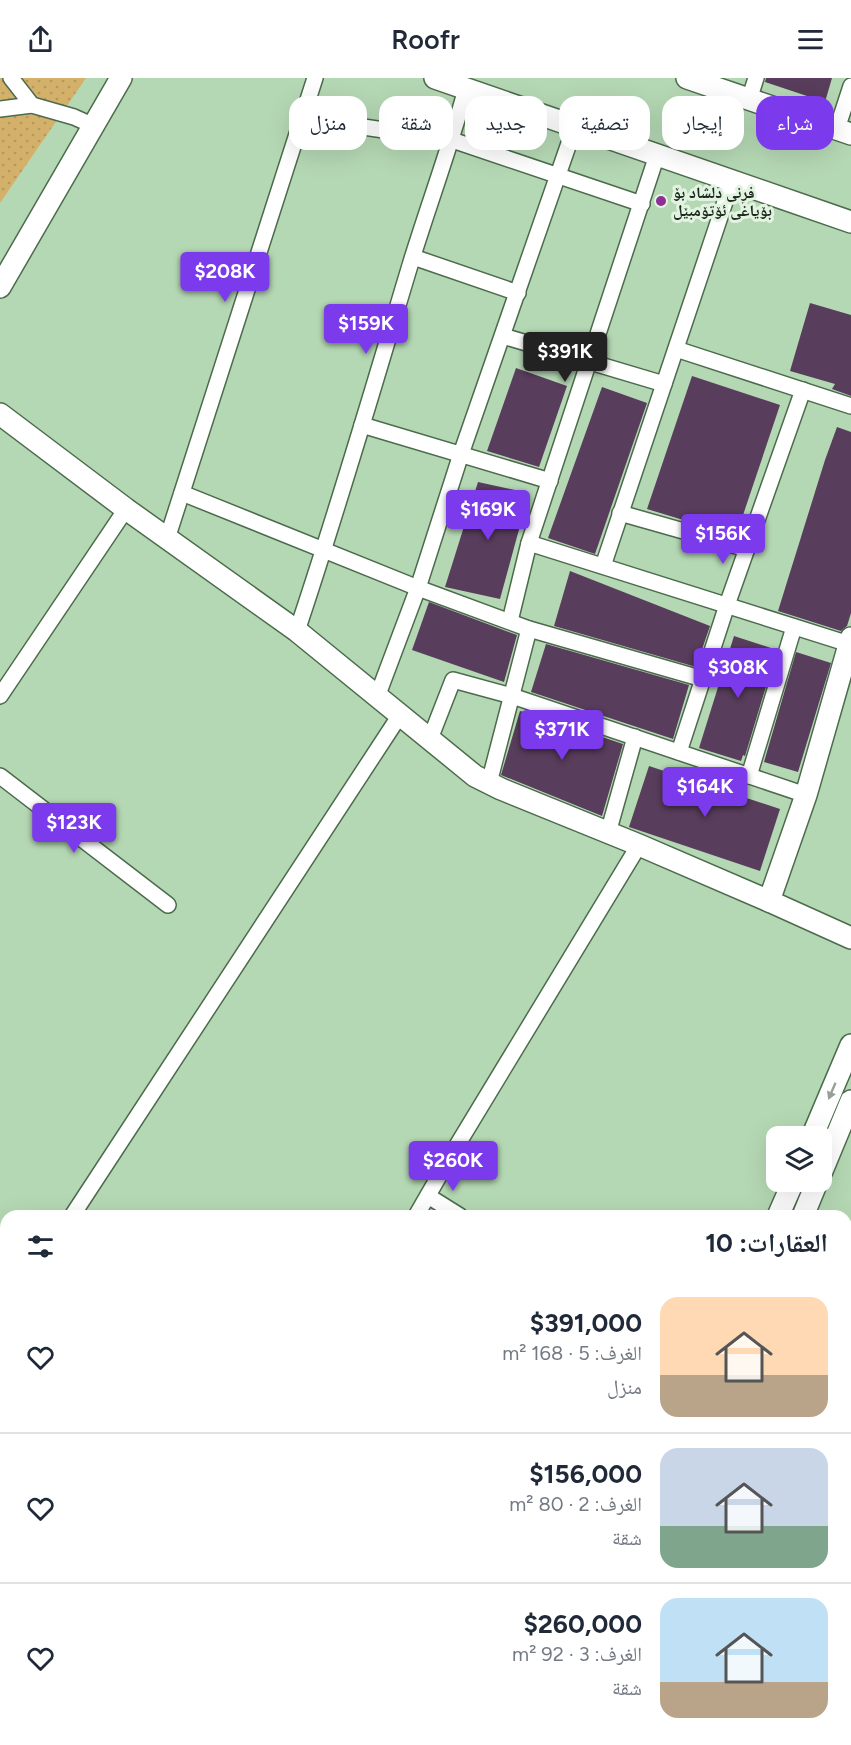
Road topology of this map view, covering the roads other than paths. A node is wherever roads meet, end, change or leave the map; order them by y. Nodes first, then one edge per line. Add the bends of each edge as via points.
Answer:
1 (11, 78) edge
2 (121, 78) edge
3 (315, 78) edge
4 (435, 78) edge
5 (687, 78) edge
6 (756, 78) edge
7 (851, 86) edge
8 (466, 89) junction
9 (309, 96) edge
10 (749, 100) junction
11 (32, 105) junction
12 (0, 109) edge
13 (559, 121) edge
14 (94, 126) junction
15 (844, 131) edge
16 (453, 136) edge
17 (453, 140) edge
18 (292, 150) edge
19 (449, 150) edge
20 (567, 150) edge
21 (643, 150) edge
22 (657, 155) junction
23 (558, 176) junction
24 (732, 181) junction
25 (642, 204) junction
26 (851, 222) edge
27 (413, 257) junction
28 (0, 288) edge
29 (518, 293) junction
30 (502, 336) junction
31 (676, 350) junction
32 (589, 362) junction
33 (664, 384) junction
34 (803, 390) junction
35 (851, 406) edge
36 (0, 414) edge
37 (362, 425) junction
38 (461, 454) junction
39 (550, 481) junction
40 (182, 493) junction
41 (126, 509) junction
42 (620, 513) junction
43 (167, 538) junction
44 (529, 543) junction
45 (747, 549) junction
46 (324, 551) junction
47 (603, 566) junction
48 (418, 588) junction
49 (727, 606) junction
50 (510, 621) junction
51 (794, 627) junction
52 (529, 629) junction
53 (297, 631) junction
54 (850, 641) edge
55 (702, 679) junction
56 (0, 696) edge
57 (512, 696) junction
58 (377, 697) junction
59 (400, 715) junction
60 (635, 737) junction
61 (430, 739) junction
62 (679, 752) junction
63 (0, 776) edge
64 (749, 776) junction
65 (489, 783) junction
66 (806, 795) junction
67 (608, 833) junction
68 (639, 845) junction
69 (768, 901) junction
70 (168, 905) dead end
71 (851, 938) edge
72 (851, 1046) edge
73 (849, 1112) edge
74 (817, 1126) edge
75 (832, 1149) edge
76 (789, 1192) edge
77 (813, 1192) edge
78 (428, 1196) junction
79 (76, 1210) edge
80 (420, 1210) edge
81 (450, 1210) edge
82 (781, 1210) edge
83 (805, 1210) edge

1 - 11 street
2 - 14 street
3 - 9 street
4 - 8 street
5 - 10 street
6 - 10 street
7 - 15 street
8 - 13 street
8 - 16 street
10 - 15 street
11 - 12 street
11 - 14 street
14 - 28 street
17 - 23 street
18 - 40 street
19 - 27 street
20 - 23 street
21 - 22 street
22 - 24 street
22 - 25 street
23 - 25 street
23 - 29 street
24 - 26 street
24 - 31 street
25 - 32 street
27 - 29 street
27 - 37 street
29 - 30 street
30 - 32 street
30 - 38 street
31 - 33 street
31 - 34 street
32 - 33 street
32 - 39 street
33 - 42 street
34 - 35 street
34 - 45 street
36 - 41 street
37 - 38 street
37 - 46 street
38 - 39 street
38 - 48 street
39 - 44 street
40 - 43 street
40 - 46 street
41 - 43 street
41 - 56 street
42 - 45 street
42 - 47 street
43 - 53 street
44 - 47 street
44 - 50 street
45 - 49 street
46 - 48 street
46 - 53 street
47 - 49 street
48 - 50 street
48 - 58 street
49 - 51 street
49 - 55 street
50 - 52 street
51 - 54 street
51 - 64 street
52 - 55 street
52 - 57 street
53 - 58 street
54 - 66 street
55 - 62 street
57 - 60 street
57 - 61 street via 453,680
57 - 65 street
58 - 59 street
59 - 61 street
59 - 79 street
60 - 62 street
60 - 67 street
61 - 65 street
62 - 64 street
63 - 70 street
64 - 66 street
65 - 67 street
66 - 69 street
67 - 68 street
68 - 69 street
68 - 78 street
69 - 71 street
72 -> 74 street
73 - 75 street
76 - 82 street
77 - 83 street
78 - 80 street
78 - 81 street

